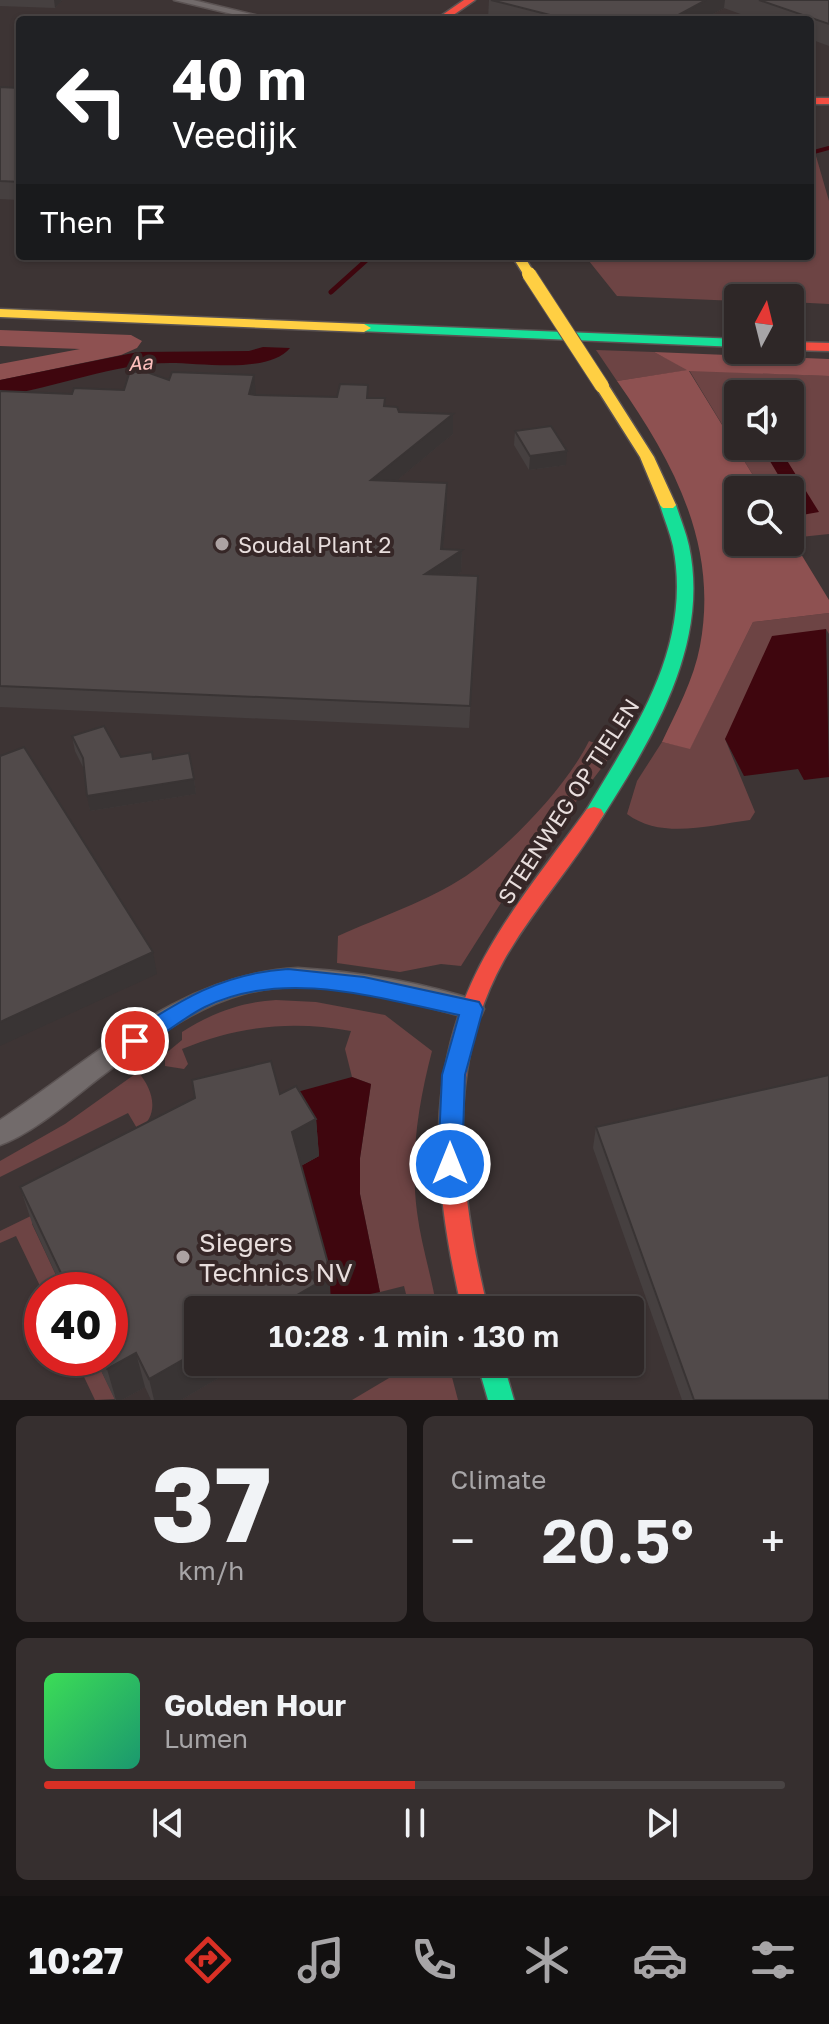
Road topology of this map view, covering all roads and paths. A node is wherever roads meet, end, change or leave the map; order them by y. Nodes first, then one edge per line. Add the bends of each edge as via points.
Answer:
1 (179, 0) edge
2 (470, 0) edge
3 (253, 16) edge
4 (446, 16) edge
5 (520, 260) edge
6 (0, 297) edge
7 (0, 313) edge
8 (724, 325) edge
9 (804, 329) edge
10 (829, 330) edge
11 (724, 342) edge
12 (804, 346) edge
13 (829, 347) edge
14 (472, 1009) junction
15 (0, 1134) edge
16 (472, 1296) edge
17 (494, 1376) edge
18 (501, 1400) edge

1 - 3 street
2 - 4 main road
5 - 14 main road, STEENWEG OP TIELEN, bridge via 636,432 667,491 688,572 687,623 655,714 596,812 503,946
6 - 8 main road
7 - 11 main road
9 - 10 main road
12 - 13 main road
14 - 15 street via 333,982 288,978 244,983 198,1000
14 - 16 main road, STEENWEG OP TIELEN via 454,1075 449,1153 452,1209
17 - 18 main road

